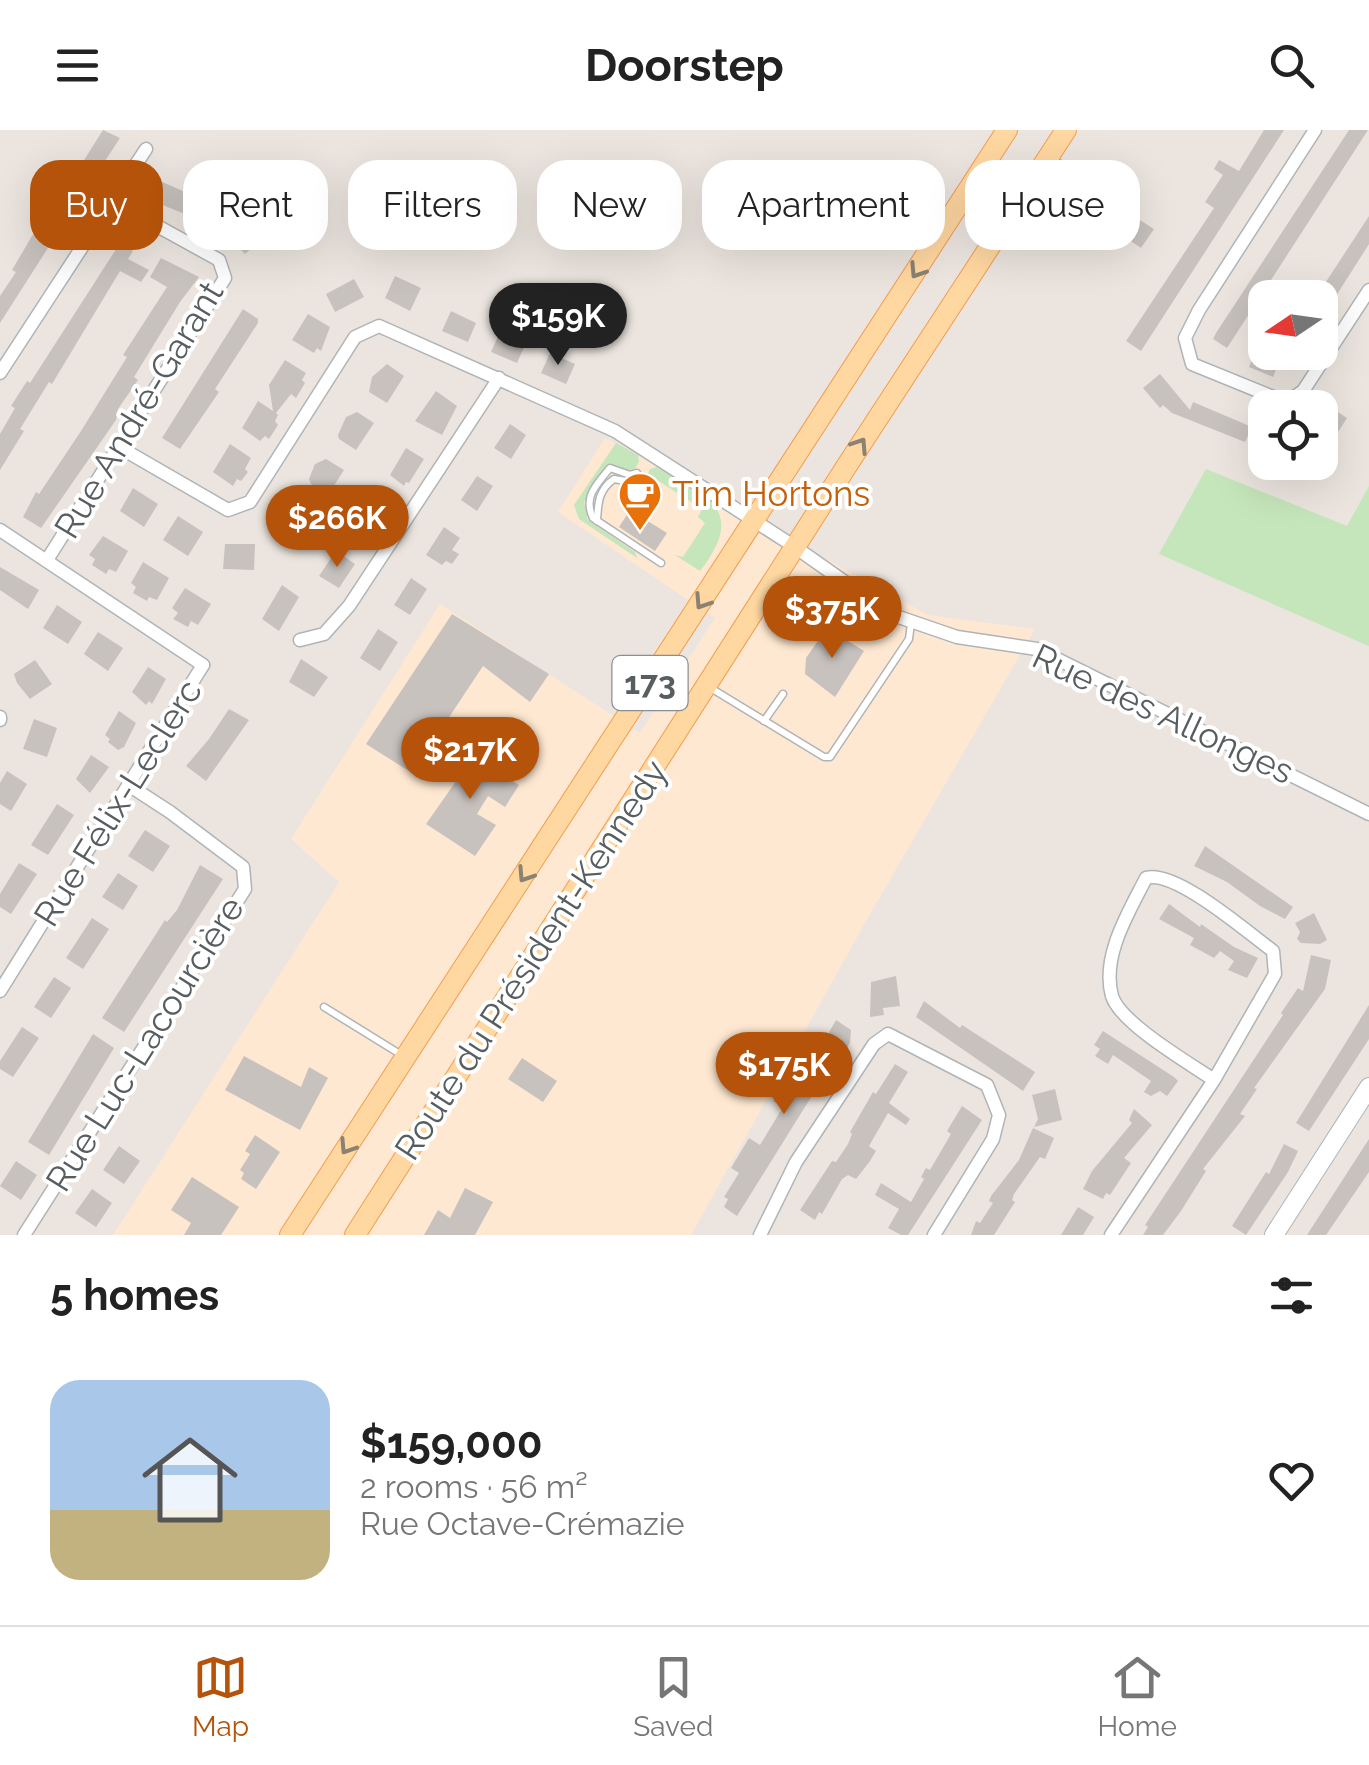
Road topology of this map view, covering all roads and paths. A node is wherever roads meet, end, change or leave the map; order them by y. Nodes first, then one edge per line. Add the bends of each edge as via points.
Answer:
1 (1007, 130) edge
2 (1066, 130) edge
3 (1314, 130) edge
4 (146, 148) dead end
5 (1048, 156) junction
6 (138, 160) edge
7 (1054, 160) edge
8 (163, 229) edge
9 (80, 250) edge
10 (1369, 290) edge
11 (0, 372) edge
12 (499, 378) junction
13 (119, 448) junction
14 (636, 473) dead end
15 (630, 482) dead end
16 (597, 521) junction
17 (755, 521) junction
18 (0, 530) edge
19 (795, 547) junction
20 (48, 560) junction
21 (661, 563) dead end
22 (912, 624) junction
23 (300, 640) dead end
24 (707, 686) junction
25 (783, 694) dead end
26 (764, 721) junction
27 (130, 786) junction
28 (1369, 814) edge
29 (0, 991) edge
30 (324, 1007) dead end
31 (405, 1058) junction
32 (1214, 1080) junction
33 (1369, 1086) edge
34 (24, 1235) edge
35 (290, 1235) edge
36 (355, 1235) edge
37 (760, 1235) edge
38 (934, 1235) edge
39 (1112, 1235) edge
40 (1274, 1235) edge

1 -> 17 main road, Route du Président-Kennedy / 173
2 - 5 main road, Route du Président-Kennedy / 173
3 - 10 street via 1199,310 1185,338 1192,364 1290,400 1303,391
4 - 6 street
5 - 7 lane
19 -> 5 main road, Route du Président-Kennedy / 173
8 - 13 street, Rue André-Garant via 219,260 225,278
9 - 11 street
12 - 13 street, Rue des Allonges via 379,326 355,336 250,502 228,510
12 - 17 street, Rue des Allonges via 614,431
12 - 23 street via 350,606 324,634
13 - 20 street, Rue André-Garant
14 - 16 lane via 607,470 587,500
15 - 16 lane via 609,482 597,502
16 - 21 lane
17 - 19 street, Rue des Allonges
17 -> 31 main road, Route du Président-Kennedy / 173
18 - 20 street
19 - 22 street, Rue des Allonges
19 - 24 main road, Route du Président-Kennedy / 173
20 - 27 street, Rue Félix-Leclerc via 204,667
22 - 26 lane via 830,757
22 - 28 street, Rue des Allonges via 1060,659
24 - 26 lane
24 - 36 main road, Route du Président-Kennedy / 173
25 - 26 lane
27 - 29 street, Rue Félix-Leclerc
27 - 34 street, Rue Luc-Lacourcière via 228,853 243,867 245,890
30 - 31 lane
31 -> 35 main road, Route du Président-Kennedy / 173
32 - 32 street via 1275,974 1273,951 1176,882 1146,878 1119,933 1112,998 1123,1015
32 - 39 street
33 - 40 street
37 - 38 street via 796,1162 874,1044 888,1034 987,1085 999,1115 994,1139

